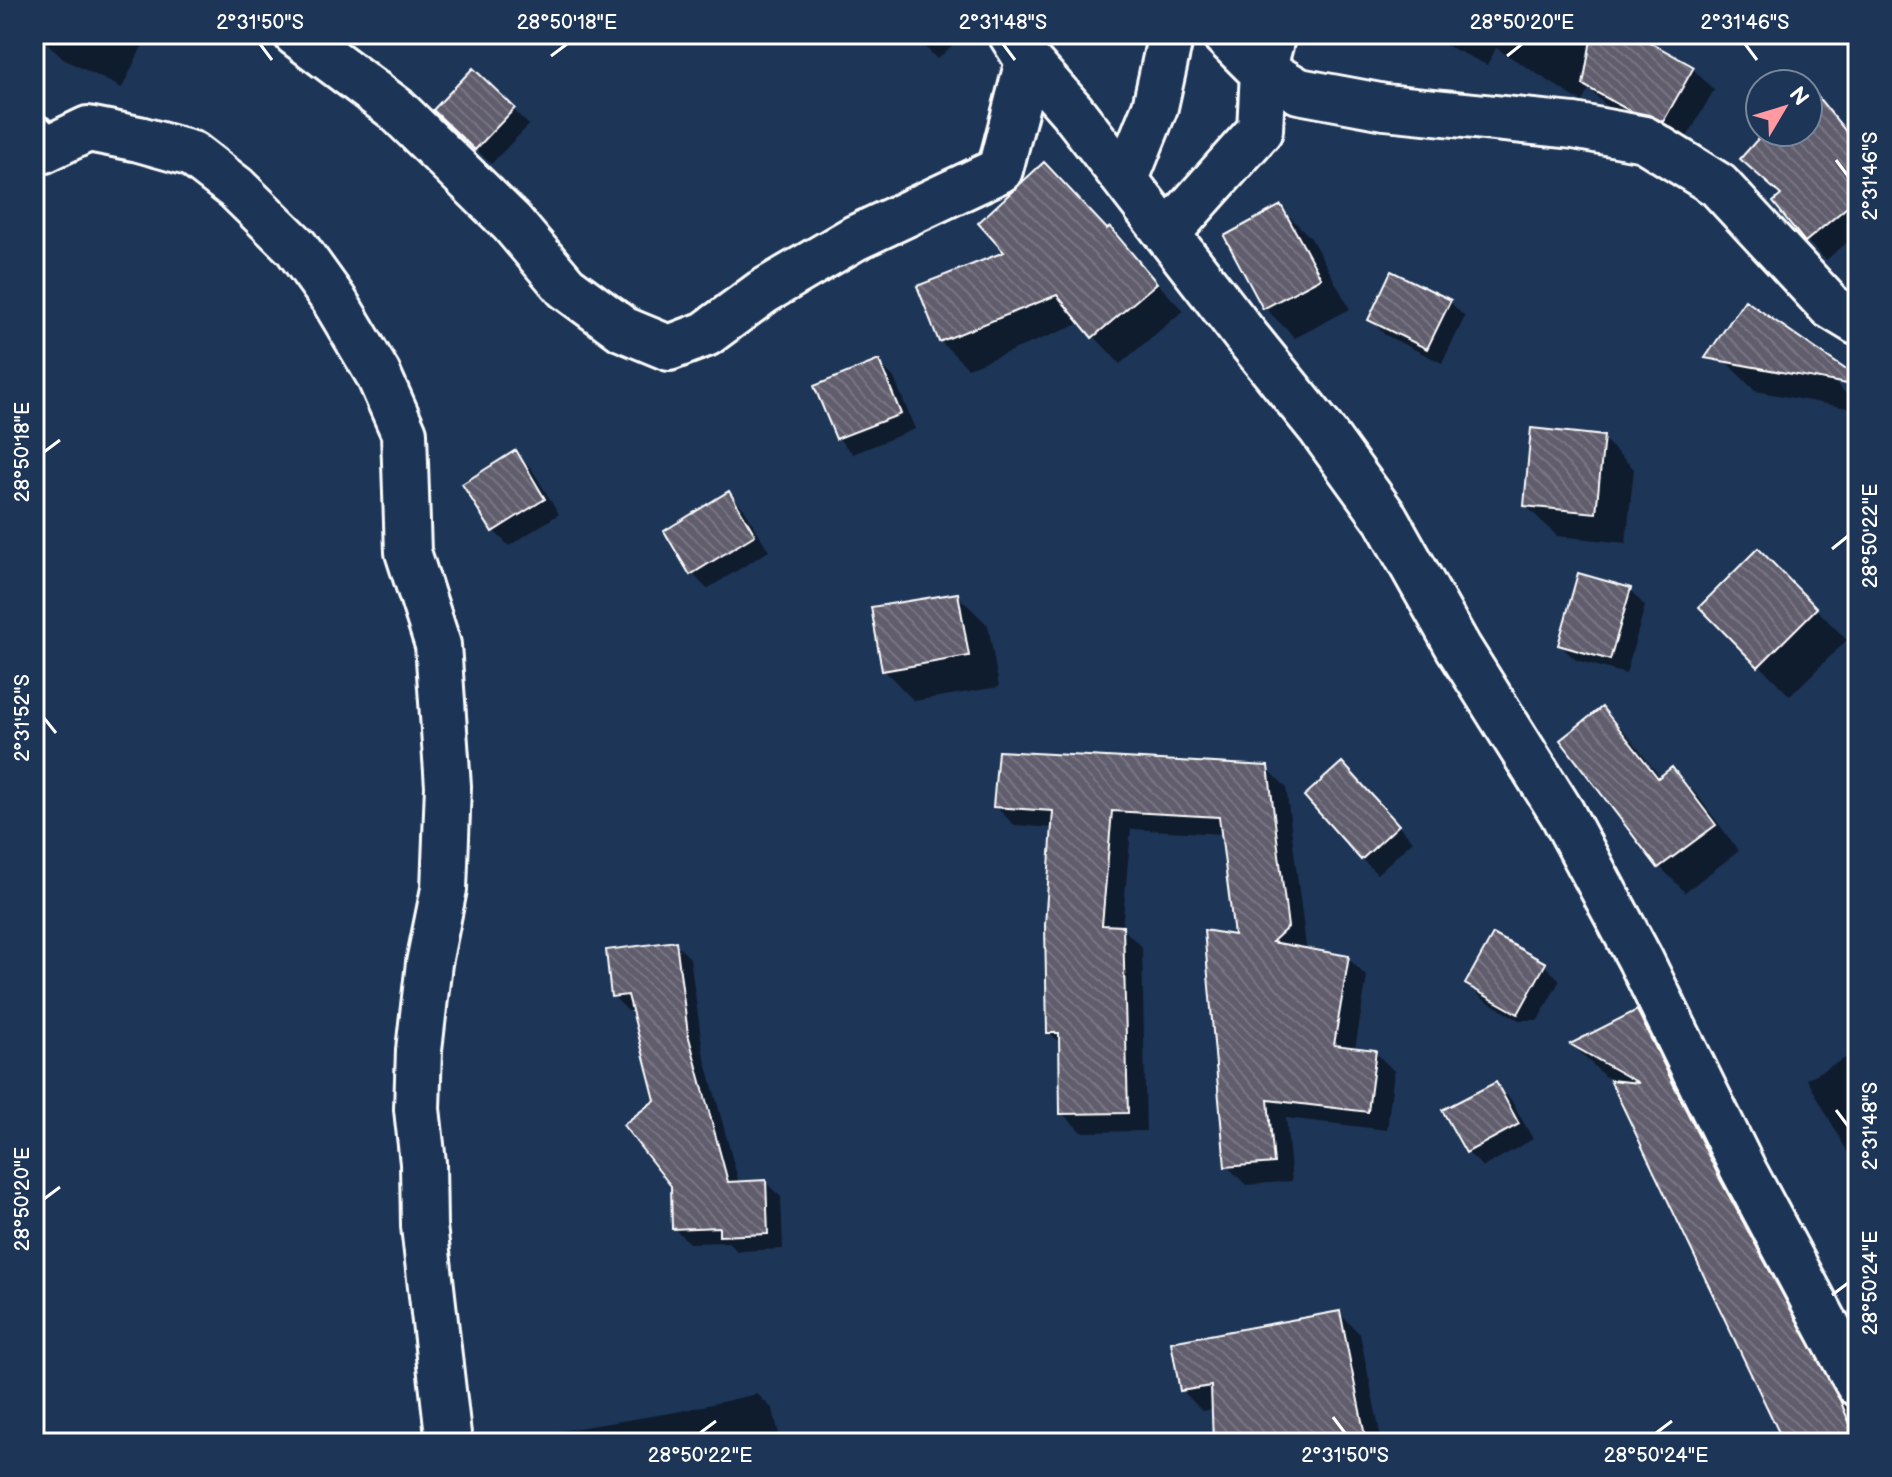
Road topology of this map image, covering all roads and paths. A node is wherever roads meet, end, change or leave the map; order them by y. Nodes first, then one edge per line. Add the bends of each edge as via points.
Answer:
1 (296, 34) edge
2 (1171, 34) edge
3 (1224, 34) edge
4 (1020, 48) edge
5 (1268, 52) edge
6 (37, 148) edge
7 (1126, 179) junction
8 (1167, 234) junction
9 (1858, 323) edge
10 (1858, 1384) edge
11 (449, 1443) edge

1 - 4 street via 396,109 512,223 566,287 623,329 669,348 706,334 763,292 855,238 1000,170
2 - 7 street via 1155,107
3 - 5 street
4 - 7 street
5 - 8 street via 1260,130
5 - 9 street via 1299,91 1644,139 1718,185 1830,306
6 - 11 street via 88,129 139,139 192,154 236,188 296,247 334,300 378,374 404,433 408,552 438,645 448,786 444,889 429,963 417,1109 424,1226
7 - 8 street
8 - 10 street via 1386,519 1562,813

